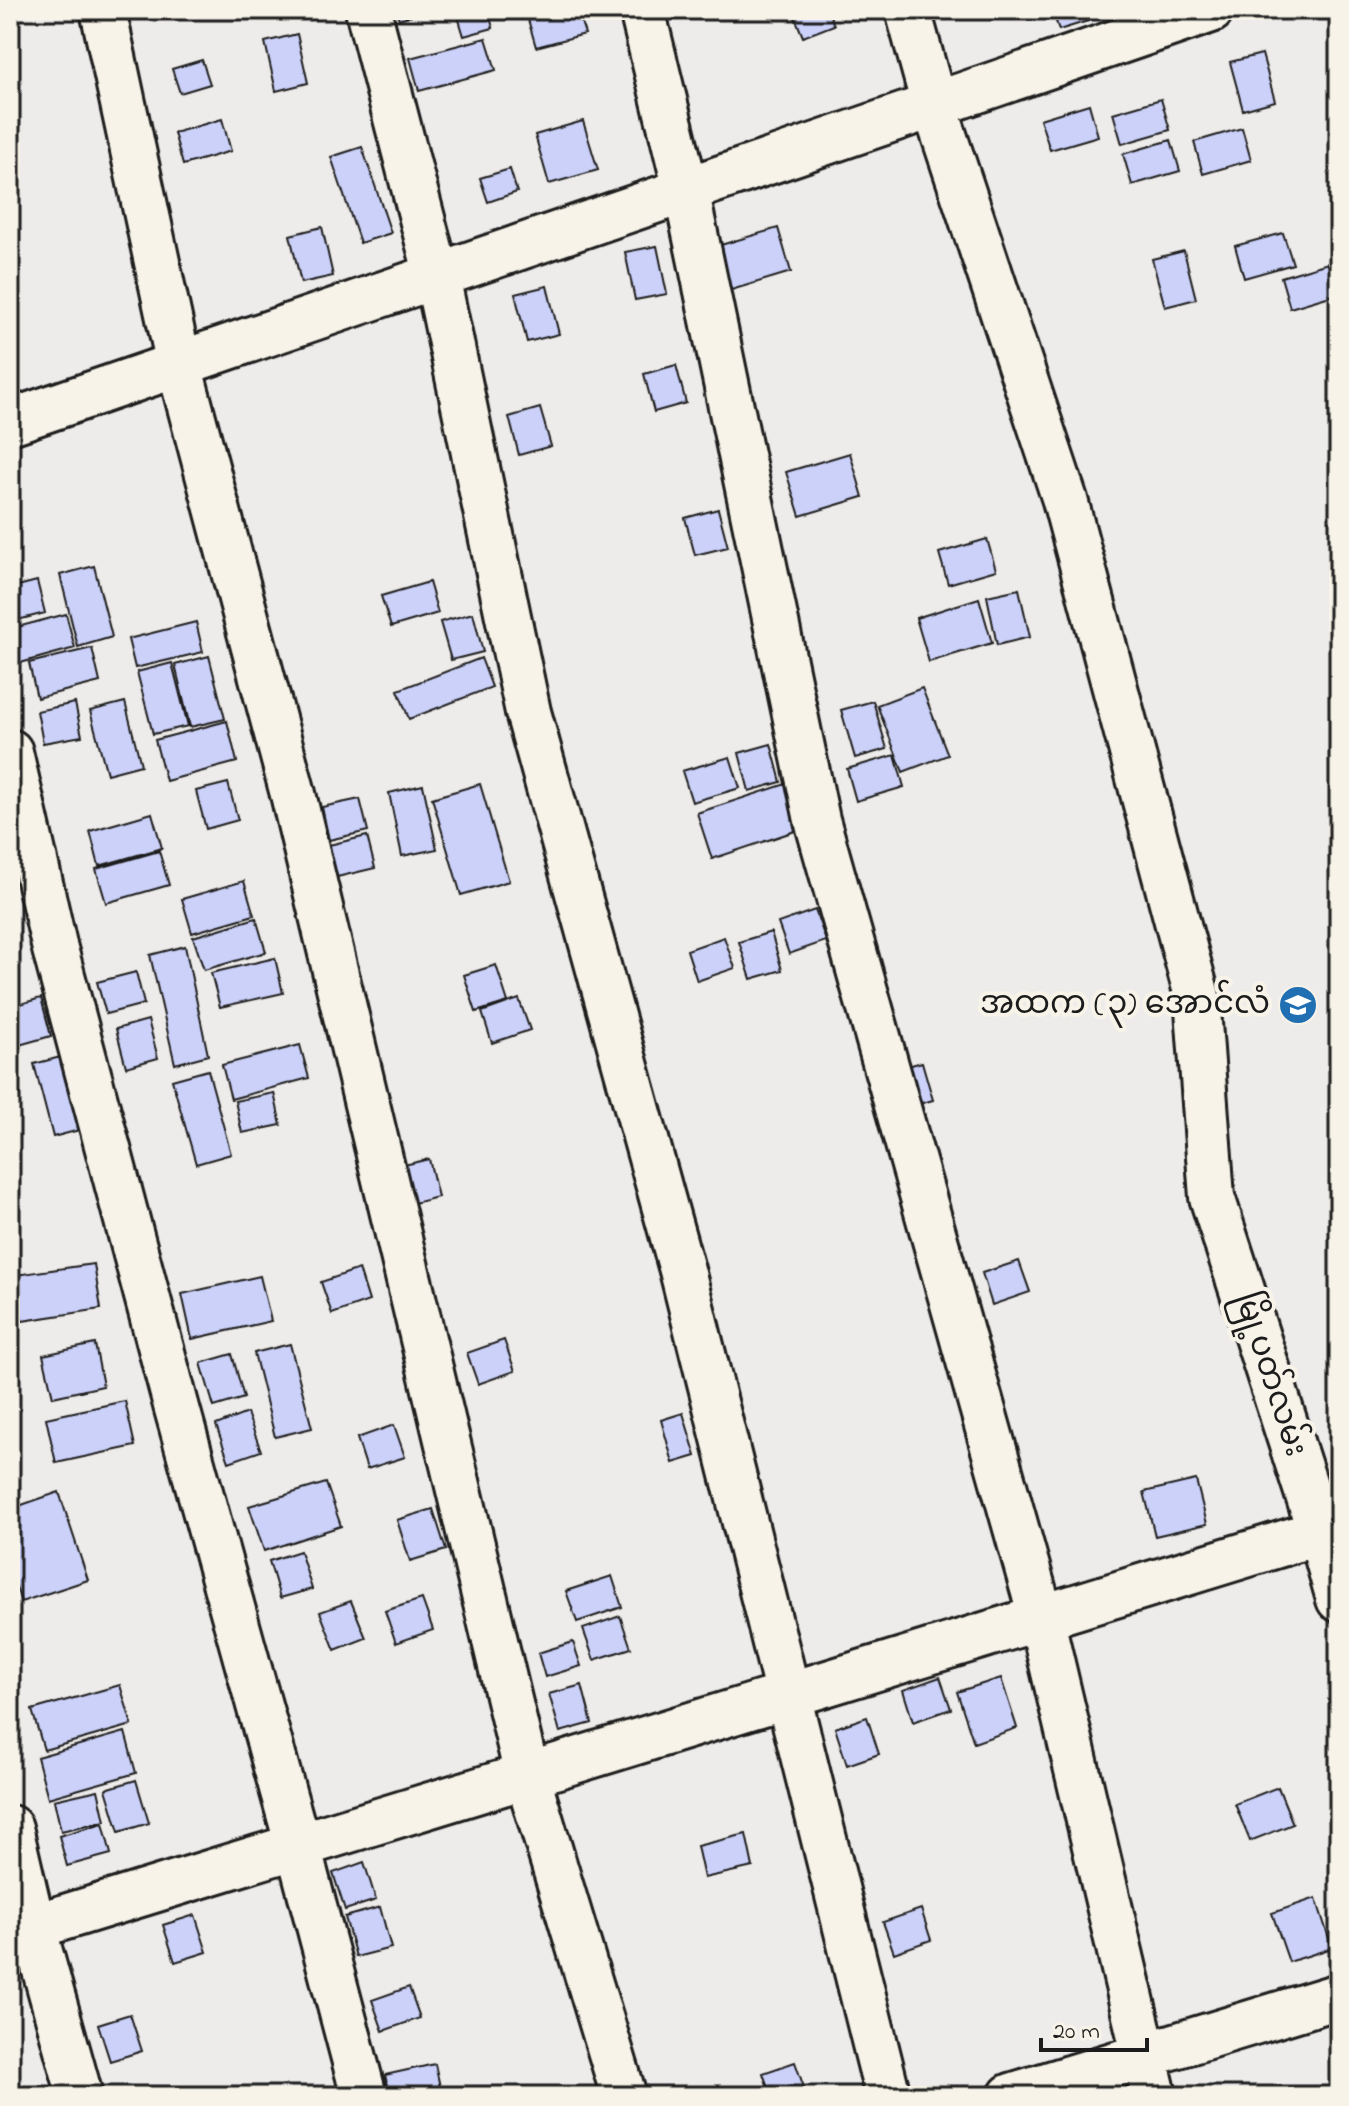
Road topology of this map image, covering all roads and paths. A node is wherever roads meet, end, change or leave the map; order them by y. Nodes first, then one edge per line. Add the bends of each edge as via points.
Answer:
1 (103, 10) edge
2 (368, 10) edge
3 (642, 10) edge
4 (908, 10) edge
5 (1211, 10) edge
6 (934, 105) junction
7 (686, 190) junction
8 (437, 276) junction
9 (179, 365) junction
10 (10, 422) edge
11 (10, 752) edge
12 (1330, 1530) edge
13 (1339, 1599) edge
14 (1041, 1617) junction
15 (788, 1695) junction
16 (527, 1775) junction
17 (10, 1828) edge
18 (298, 1846) junction
19 (21, 1930) edge
20 (1339, 1996) edge
21 (1150, 2076) edge
22 (80, 2096) edge
23 (364, 2096) edge
24 (624, 2096) edge
25 (888, 2096) edge
26 (1011, 2096) edge

1 - 9 street
2 - 8 street
3 - 7 street
4 - 6 street, မြို့ပတ်လမ်း
5 - 6 street
6 - 7 street
6 - 12 street, မြို့ပတ်လမ်း via 1065,500 1197,996 1212,1197
7 - 8 street
7 - 14 street via 817,820
8 - 9 street
8 - 15 street via 528,712 682,1270
9 - 10 street
9 - 16 street via 293,794
11 - 18 street via 55,949
12 - 13 street, မြို့ပတ်လမ်း
12 - 14 street
14 - 15 street
14 - 21 street
15 - 16 street
15 - 25 street
16 - 18 street
16 - 24 street
17 - 19 street
18 - 19 street
18 - 23 street
19 - 22 street
20 - 21 street
21 - 26 street

